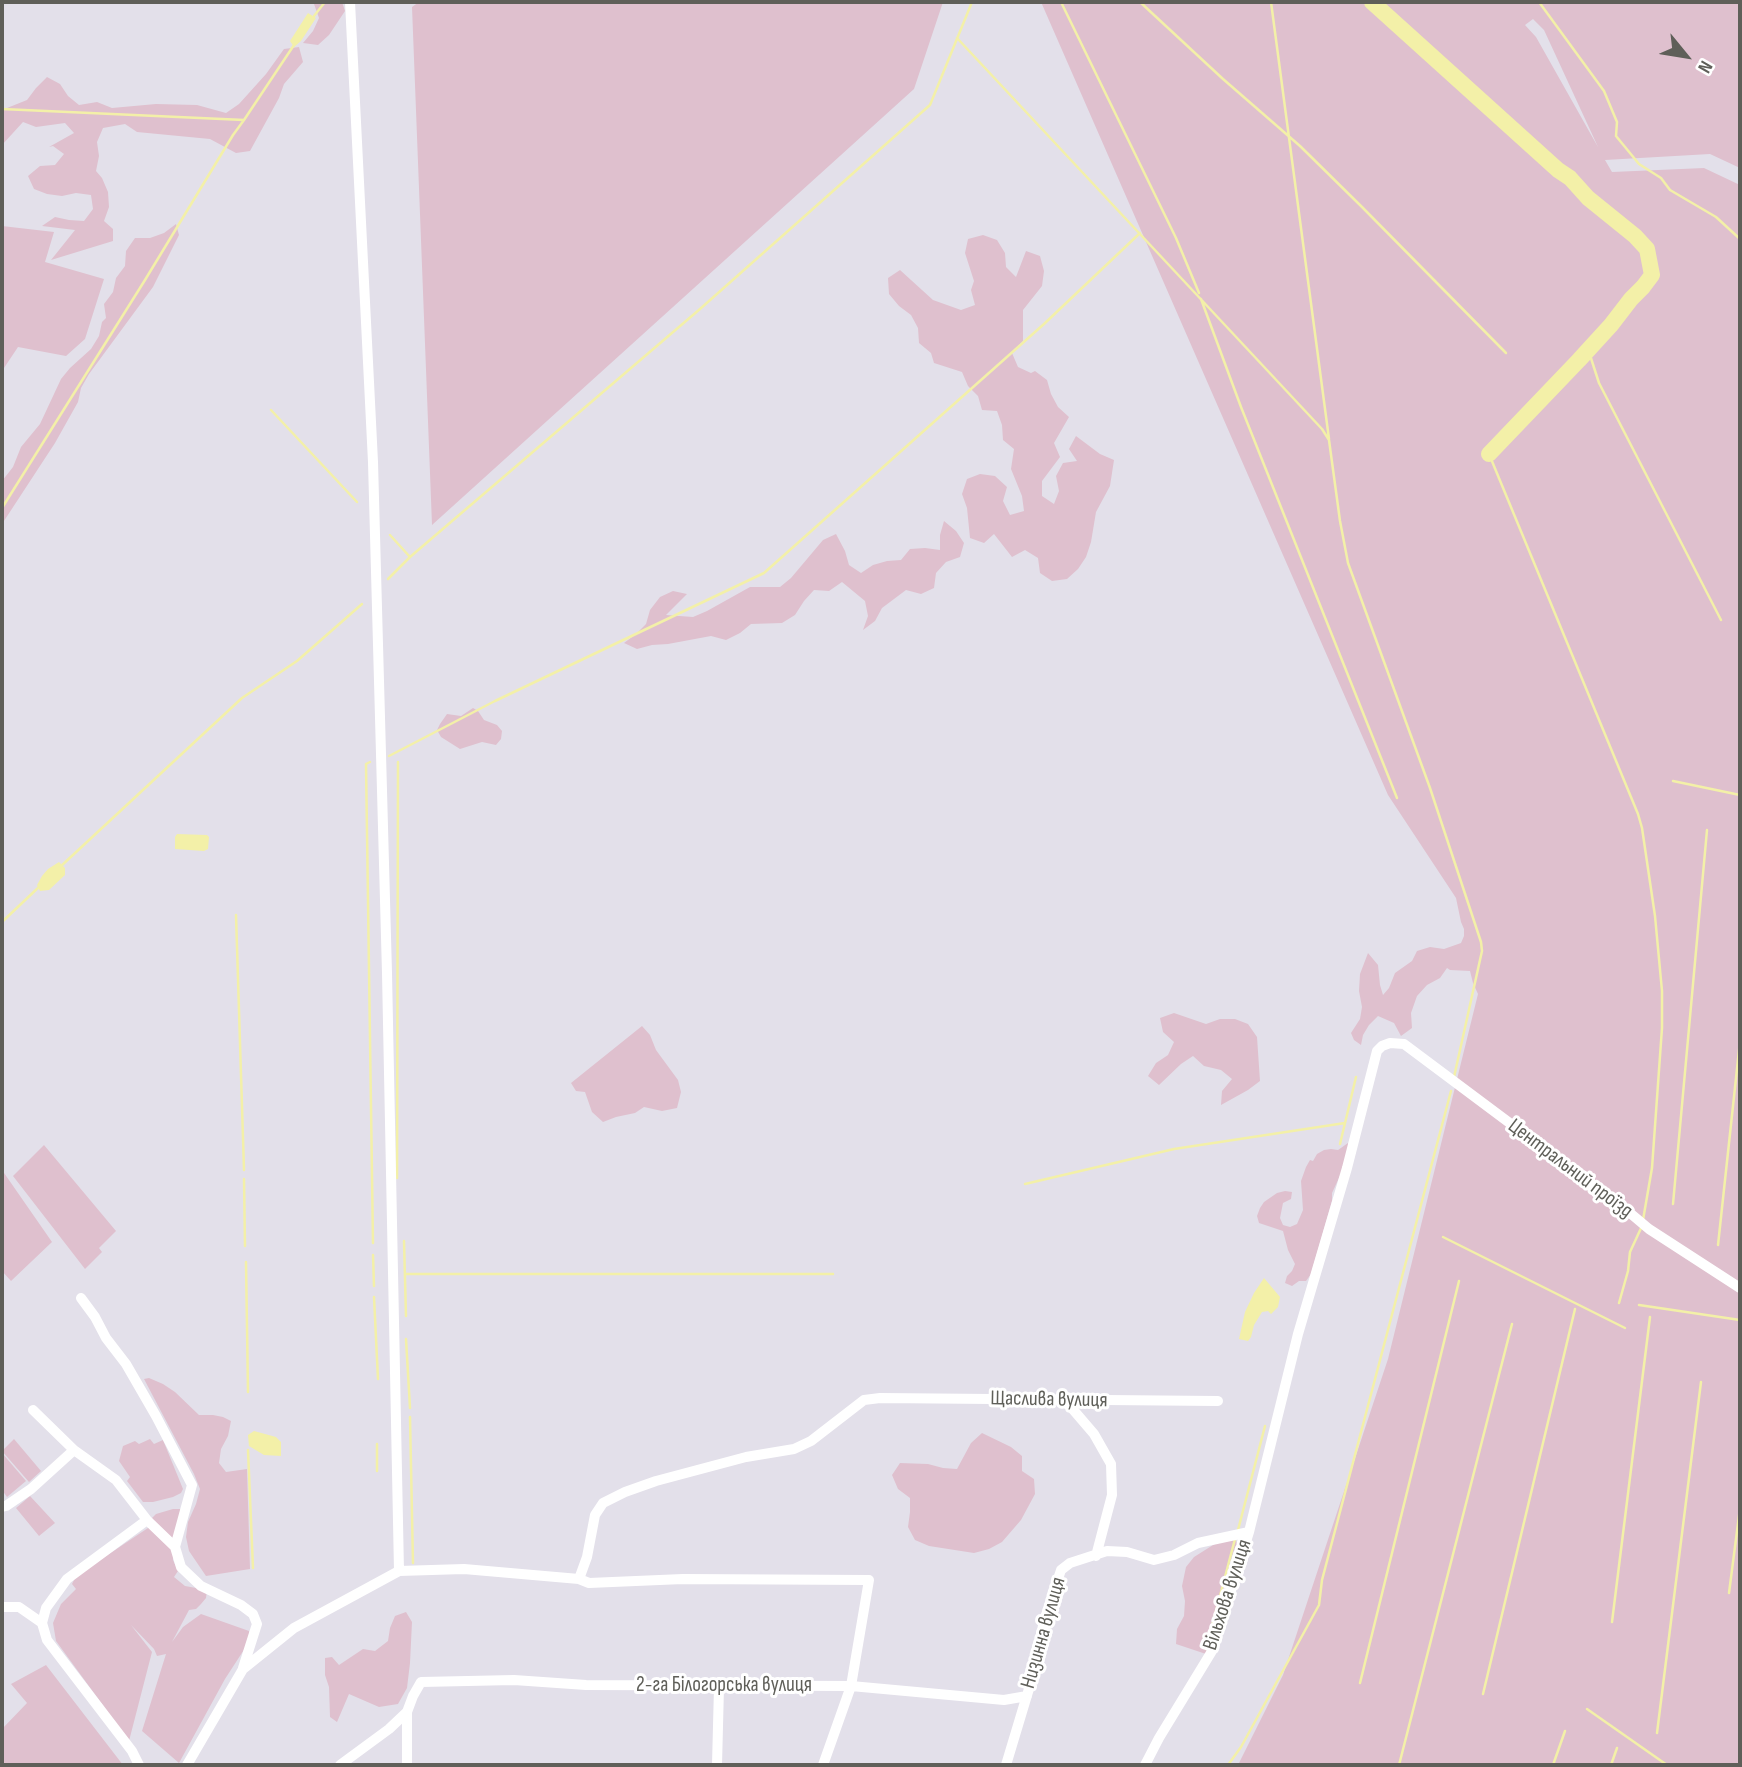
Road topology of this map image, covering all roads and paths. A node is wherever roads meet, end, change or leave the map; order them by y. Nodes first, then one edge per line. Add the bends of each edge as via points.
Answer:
1 (350, 2) edge
2 (1404, 1044) joint
3 (1740, 1288) edge
4 (81, 1298) dead end
5 (1059, 1400) junction
6 (1218, 1401) dead end
7 (33, 1409) dead end
8 (74, 1450) junction
9 (2, 1507) edge
10 (147, 1520) junction
11 (1249, 1532) junction
12 (175, 1547) junction
13 (1096, 1556) junction
14 (399, 1571) junction
15 (579, 1579) junction
16 (2, 1607) edge
17 (42, 1623) junction
18 (243, 1669) junction
19 (851, 1686) junction
20 (719, 1687) junction
21 (1027, 1696) junction
22 (407, 1712) junction
23 (139, 1765) edge
24 (187, 1765) edge
25 (340, 1765) edge
26 (407, 1765) edge
27 (717, 1765) edge
28 (823, 1765) edge
29 (1006, 1765) edge
30 (1145, 1765) edge

1 - 14 street via 373,461
2 - 3 street, Центральний проїзд via 1649,1229
2 - 11 street, Вільхова вулиця via 1390,1043 1377,1051 1298,1334
4 - 12 street via 127,1364 192,1485
5 - 6 street, Щаслива вулиця
5 - 13 street via 1070,1405 1094,1434 1111,1464 1112,1495
5 - 15 street, Щаслива вулиця via 864,1400 794,1450 746,1457 656,1481 603,1503 595,1515
7 - 8 street
8 - 9 street via 31,1489
8 - 10 street via 117,1480
10 - 12 street
10 - 17 street via 67,1579 46,1608
11 - 13 street, Низинна вулиця via 1198,1543 1154,1560 1127,1552 1107,1551
11 - 30 street, Вільхова вулиця via 1212,1651
12 - 18 street via 181,1567 201,1586 253,1614 257,1624
13 - 21 street, Низинна вулиця via 1061,1570
14 - 15 street via 464,1569
14 - 18 street via 294,1628
15 - 19 street via 589,1583 869,1580
16 - 17 street via 19,1607
17 - 23 street via 47,1640
18 - 24 street
19 - 20 street, 2-га Білогорська вулиця
19 - 21 street, 2-га Білогорська вулиця via 1004,1700
19 - 28 street
20 - 22 street, 2-га Білогорська вулиця via 513,1680 421,1682
20 - 27 street
21 - 29 street, Низинна вулиця
22 - 25 street
22 - 26 street

